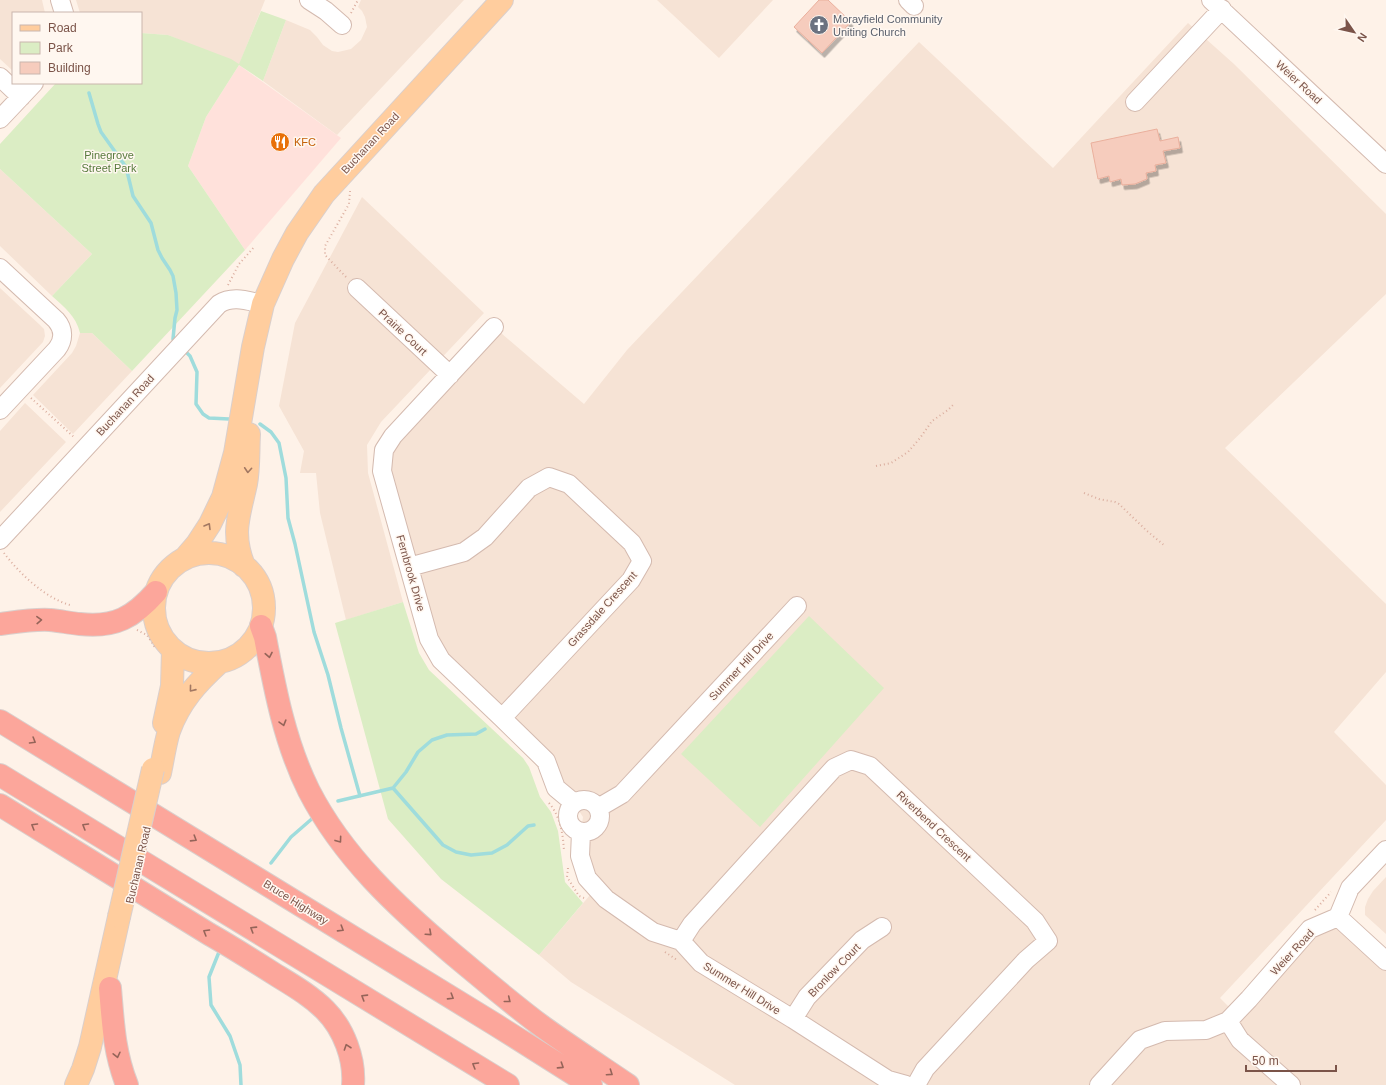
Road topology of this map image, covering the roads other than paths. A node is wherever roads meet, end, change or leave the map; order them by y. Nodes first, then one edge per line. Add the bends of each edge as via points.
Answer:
1 (60, 0) edge
2 (309, 0) edge
3 (502, 0) edge
4 (1216, 5) edge
5 (64, 12) edge
6 (342, 25) dead end
7 (0, 77) edge
8 (33, 84) edge
9 (21, 97) junction
10 (1135, 102) dead end
11 (0, 119) edge
12 (1386, 164) edge
13 (0, 268) edge
14 (357, 288) road end
15 (263, 304) junction
16 (494, 328) dead end
17 (253, 347) junction
18 (450, 375) junction
19 (0, 410) edge
20 (0, 540) edge
21 (185, 558) junction
22 (244, 566) junction
23 (409, 567) junction
24 (156, 592) junction
25 (797, 606) dead end
26 (0, 624) edge
27 (261, 626) junction
28 (173, 650) junction
29 (220, 662) junction
30 (502, 718) junction
31 (0, 721) edge
32 (157, 771) junction
33 (0, 775) edge
34 (574, 803) junction
35 (0, 805) edge
36 (598, 808) junction
37 (580, 832) junction
38 (1386, 850) edge
39 (1338, 917) junction
40 (122, 919) junction
41 (882, 927) dead end
42 (681, 941) junction
43 (1386, 961) edge
44 (110, 988) junction
45 (794, 1020) junction
46 (1228, 1022) junction
47 (76, 1085) edge
48 (92, 1085) edge
49 (127, 1085) edge
50 (353, 1085) edge
51 (508, 1085) edge
52 (591, 1085) edge
53 (628, 1085) edge
54 (906, 1085) edge
55 (916, 1085) edge
56 (1099, 1085) edge
57 (1290, 1085) edge

1 - 5 street
2 - 6 street
3 - 15 main road, Buchanan Road via 324,194 297,233
4 - 10 street
4 - 12 street, Weier Road
7 - 9 street
8 - 9 street
9 - 11 street
13 - 19 street via 56,320 61,326 62,341
14 - 18 street, Prairie Court
15 - 17 main road, Buchanan Road
15 - 20 street, Buchanan Road via 240,299 225,300 220,304
16 - 18 street, Fernbrook Drive
21 -> 17 main road, Buchanan Road via 210,524 228,483
17 -> 22 main road, Buchanan Road via 247,475 237,521 238,545
18 - 23 street, Fernbrook Drive via 393,436 384,450 382,471
21 - 22 main road via 200,553 216,553 231,557
21 - 24 main road via 167,572
22 - 27 main road via 257,580 262,592 264,610
23 - 30 street, Fernbrook Drive via 429,639 441,660
23 - 30 street, Grassdale Crescent via 464,552 485,537 529,488 549,477 569,484 632,543 642,562 631,580
26 -> 24 highway via 47,620 90,625 118,621 139,610
24 - 28 main road via 156,624 162,638
25 - 36 street, Summer Hill Drive via 622,794
27 - 29 main road via 245,650
27 -> 53 highway via 282,717 297,764 318,808 356,862 406,912 478,975 543,1027
28 - 29 main road via 192,661
28 - 32 main road, Buchanan Road via 172,686
29 -> 32 main road, Buchanan Road via 197,683 181,705 169,732
30 - 34 street, Fernbrook Drive via 546,761 556,788
31 -> 52 highway, Bruce Highway via 496,1024
32 - 40 main road, Buchanan Road
51 -> 33 highway
34 - 36 street via 588,801
34 - 37 street via 568,811 568,822
50 -> 35 highway via 351,1060 345,1040 336,1024 316,1001
36 - 37 street via 600,814 597,826 593,830
37 - 42 street, Summer Hill Drive via 580,856 587,878 606,899 653,932
38 - 39 street via 1350,888
39 - 43 street
39 - 46 street, Weier Road via 1310,929
40 - 44 main road, Buchanan Road
40 - 47 main road, Buchanan Road via 90,1047
41 - 45 street, Bronlow Court via 862,940 807,997
42 - 45 street, Summer Hill Drive via 701,963
42 - 55 street, Riverbend Crescent via 692,924 834,768 851,760 870,766 1035,921 1048,941 1026,960 931,1063
44 - 48 main road, Buchanan Road
44 -> 49 highway via 114,1041
45 - 54 street, Summer Hill Drive via 888,1080
46 - 56 street via 1206,1030 1165,1031 1140,1040
46 - 57 street via 1240,1040

